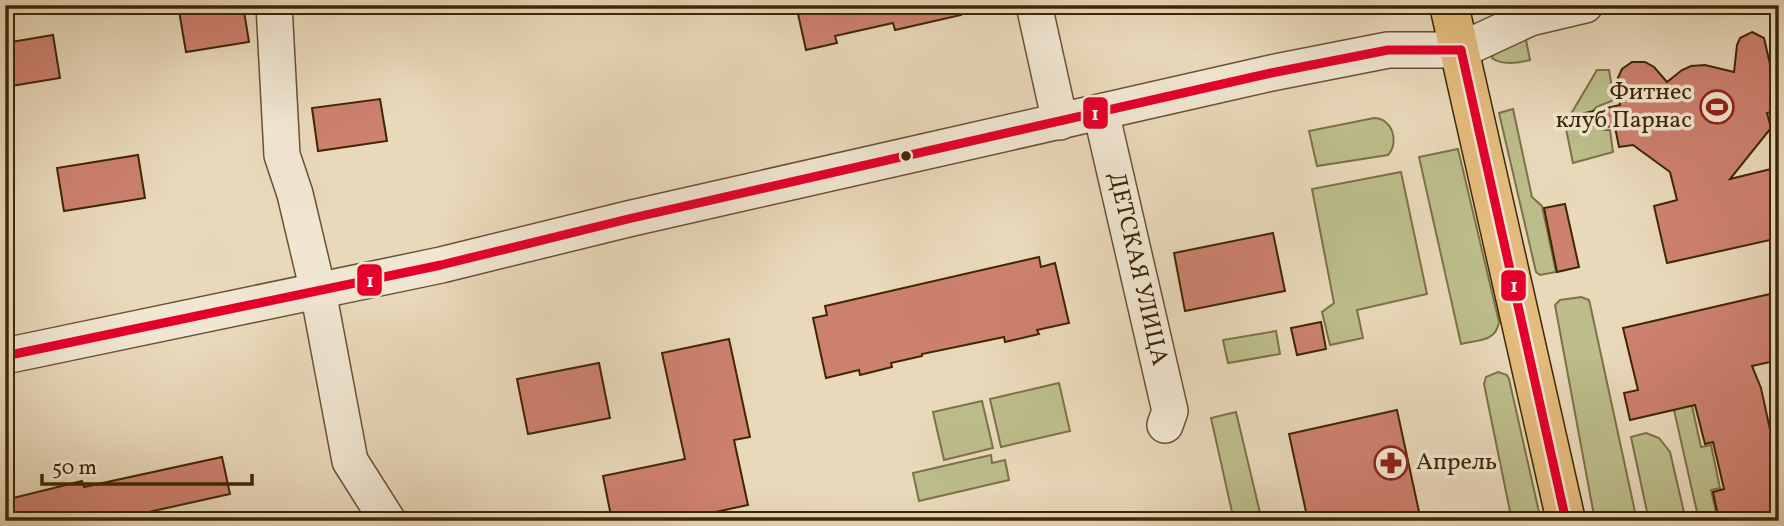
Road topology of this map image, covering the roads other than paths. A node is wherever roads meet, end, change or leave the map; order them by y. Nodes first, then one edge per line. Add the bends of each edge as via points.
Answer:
1 (274, 5) edge
2 (1034, 5) edge
3 (1450, 5) edge
4 (1585, 5) edge
5 (1461, 50) junction
6 (1101, 112) junction
7 (1060, 122) junction
8 (318, 291) junction
9 (5, 356) edge
10 (1165, 425) dead end
11 (388, 521) edge
12 (1566, 521) edge

1 - 8 street via 282,155
2 - 7 street
3 - 5 main road
4 - 5 street via 1530,18
5 - 6 street via 1388,50
5 - 12 main road
6 - 7 street
6 - 10 street, ДЕТСКАЯ УЛИЦА via 1170,411
7 - 8 street
8 - 9 street
8 - 11 street via 350,461

